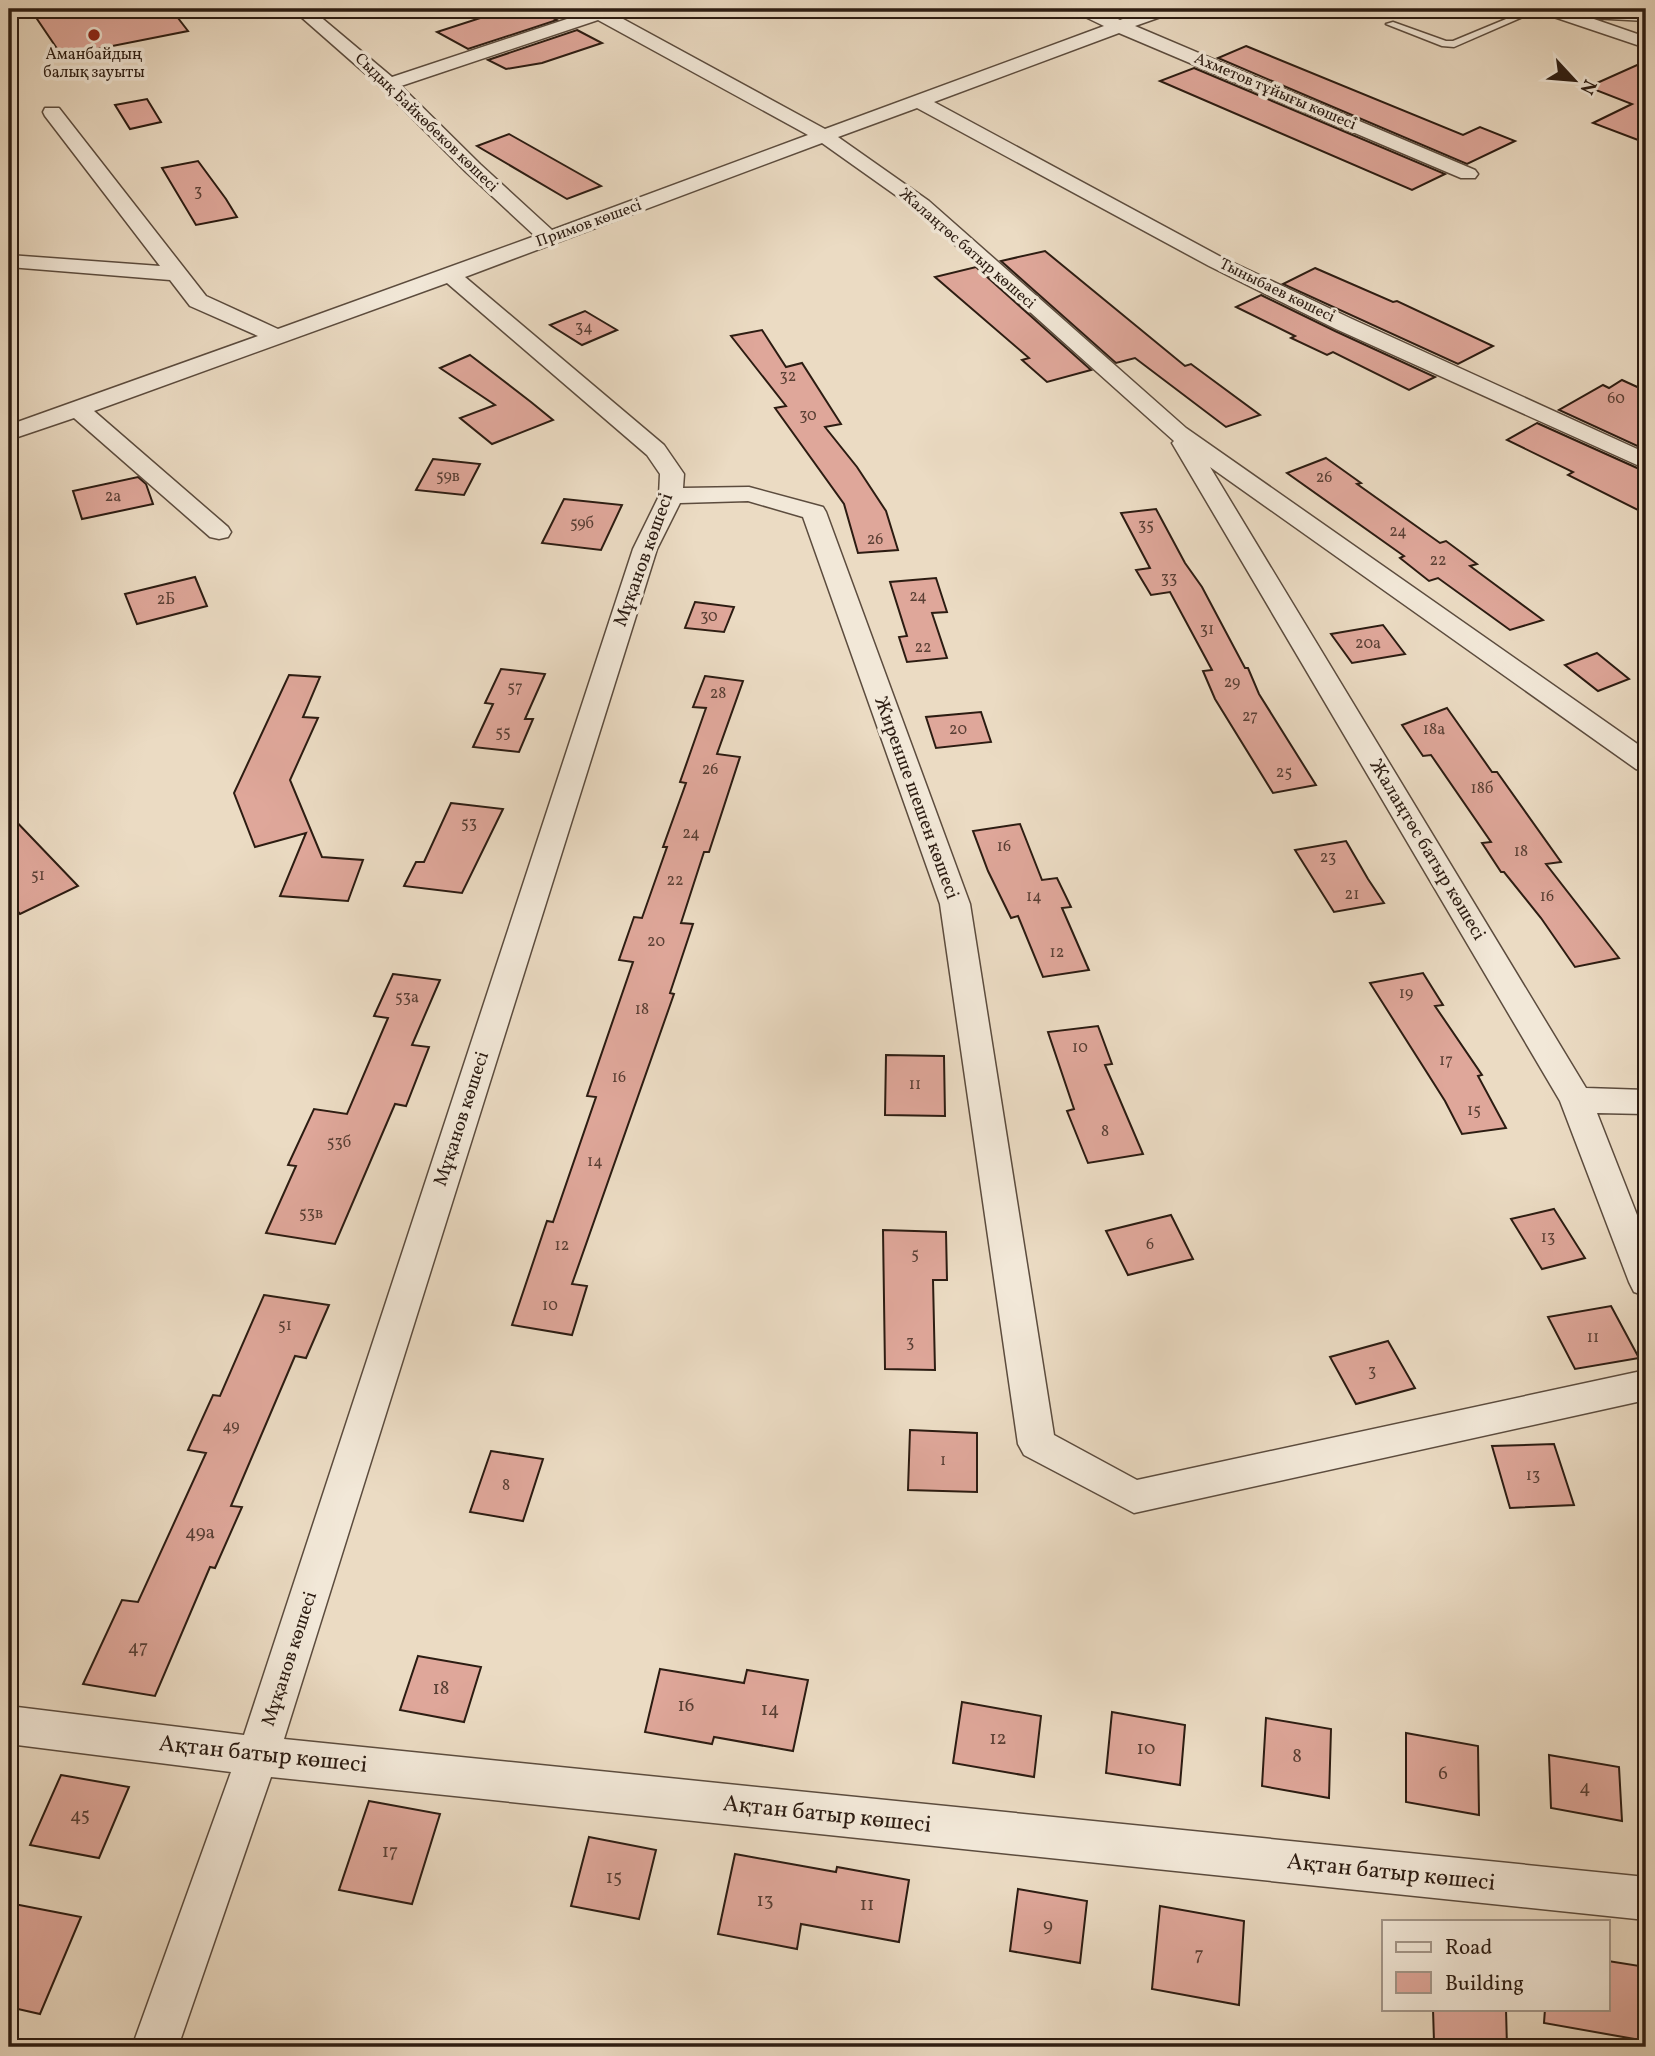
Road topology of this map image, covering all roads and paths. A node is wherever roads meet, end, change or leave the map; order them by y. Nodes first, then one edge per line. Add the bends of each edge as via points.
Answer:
1 (301, 9) edge
2 (1083, 9) edge
3 (1166, 9) edge
4 (1537, 9) edge
5 (1548, 9) edge
6 (601, 10) edge
7 (1570, 16) junction
8 (1646, 16) edge
9 (1390, 24) dead end
10 (1119, 26) junction
11 (1646, 43) edge
12 (389, 84) junction
13 (918, 101) junction
14 (52, 112) dead end
15 (824, 136) junction
16 (1468, 174) dead end
17 (549, 238) junction
18 (9, 261) edge
19 (178, 274) junction
20 (450, 275) junction
21 (278, 337) junction
22 (78, 409) junction
23 (9, 433) edge
24 (1178, 433) junction
25 (1646, 462) edge
26 (671, 496) junction
27 (219, 532) dead end
28 (1646, 764) edge
29 (1576, 1100) junction
30 (1646, 1102) edge
31 (1646, 1282) edge
32 (1646, 1385) edge
33 (9, 1725) edge
34 (258, 1756) junction
35 (1646, 1899) edge
36 (155, 2047) edge

1 - 12 street, Сыдық Байкөбеков көшесі
2 - 10 street, Ахметов тұйығы көшесі
3 - 10 street, Примов көшесі
4 - 9 lane via 1454,44
5 - 7 street
6 - 12 street
6 - 15 street, Жалаңтөс батыр көшесі
7 - 8 street via 1595,12
7 - 11 street
10 - 13 street, Примов көшесі
10 - 16 street, Ахметов тұйығы көшесі
12 - 17 street, Сыдық Байкөбеков көшесі
13 - 15 street, Примов көшесі
13 - 25 street, Тыныбаев көшесі via 1216,262
14 - 19 street
15 - 17 street, Примов көшесі
15 - 24 street, Жалаңтөс батыр көшесі via 922,205
17 - 20 street, Примов көшесі
18 - 19 street
19 - 21 street via 198,301
20 - 21 street, Примов көшесі
20 - 26 street, Мұқанов көшесі via 656,450 672,474
21 - 22 street, Примов көшесі
22 - 23 street, Примов көшесі
22 - 27 street
24 - 28 street, Жалаңтөс батыр көшесі
24 - 29 street, Жалаңтөс батыр көшесі
26 - 32 street, Жиренше шешен көшесі via 749,494 814,512 955,904 1037,1444 1135,1497
26 - 34 street, Мұқанов көшесі via 645,549
29 - 30 street
29 - 31 street, Жалаңтөс батыр көшесі
33 - 34 street, Ақтан батыр көшесі
34 - 35 street, Ақтан батыр көшесі
34 - 36 street, Мұқанов көшесі

